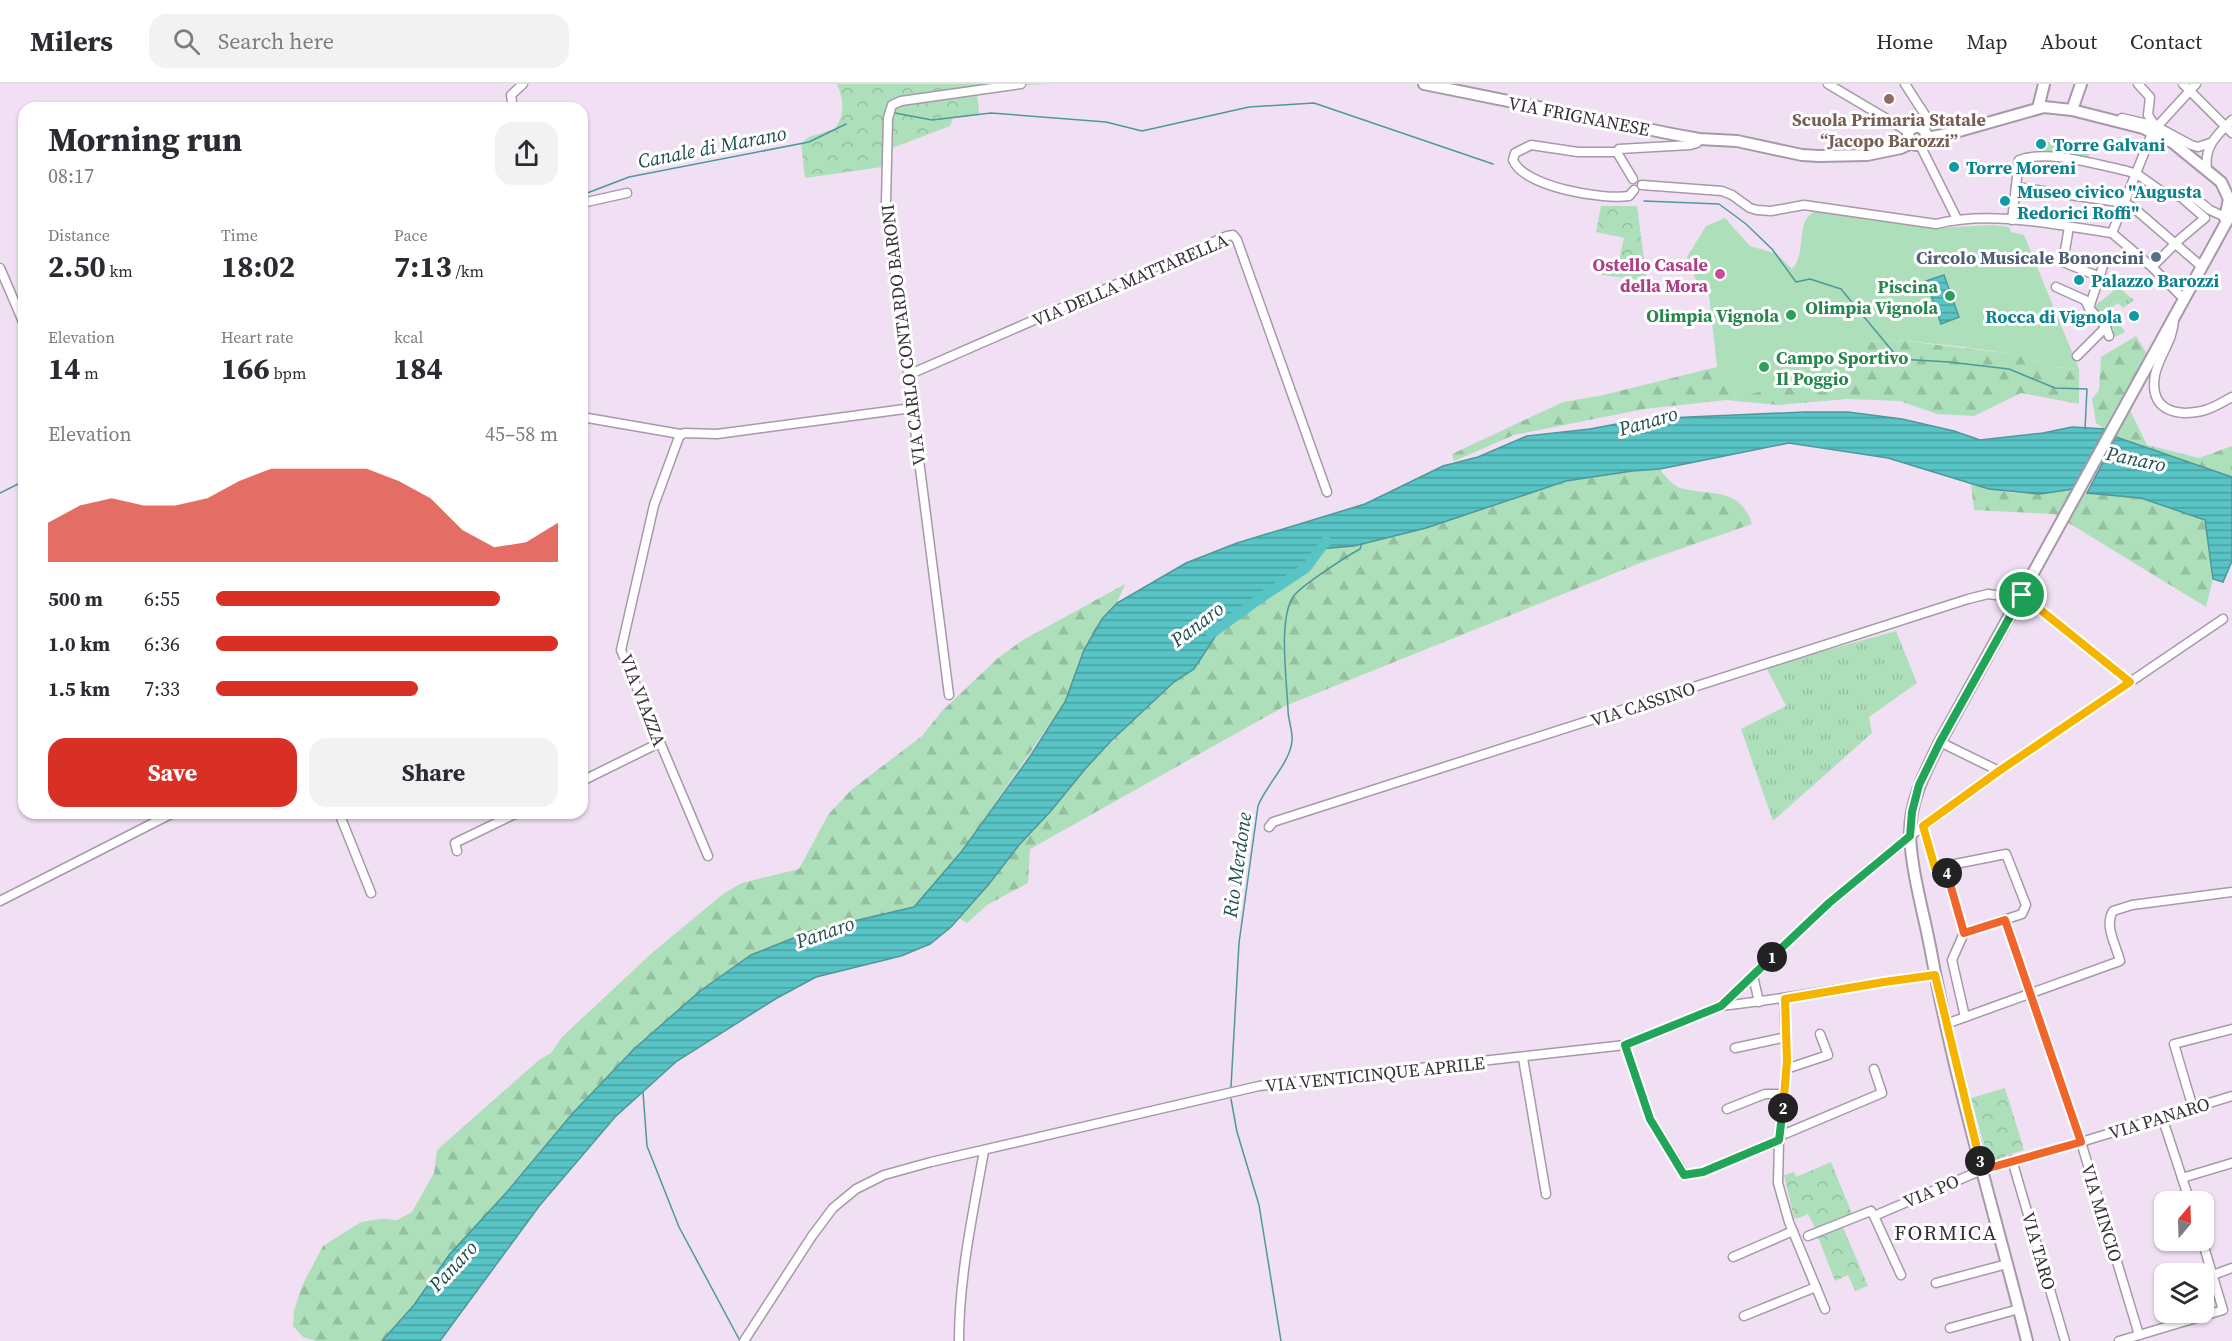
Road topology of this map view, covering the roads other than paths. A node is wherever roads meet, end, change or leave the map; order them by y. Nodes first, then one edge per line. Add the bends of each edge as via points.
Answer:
1 (523, 84) edge
2 (1021, 84) edge
3 (1424, 84) edge
4 (1827, 84) edge
5 (1905, 84) edge
6 (2044, 84) edge
7 (2081, 84) edge
8 (2138, 84) edge
9 (2189, 86) edge
10 (1465, 88) edge
11 (512, 102) edge
12 (2038, 108) junction
13 (2072, 110) junction
14 (2230, 127) edge
15 (2155, 129) junction
16 (1909, 132) junction
17 (1699, 139) junction
18 (1921, 139) junction
19 (2210, 143) junction
20 (1618, 152) junction
21 (2207, 168) junction
22 (2137, 174) junction
23 (2221, 182) junction
24 (1638, 187) junction
25 (2016, 187) junction
26 (2232, 187) edge
27 (627, 193) dead end
28 (2181, 197) junction
29 (588, 202) edge
30 (2126, 203) junction
31 (2226, 218) edge
32 (1957, 219) junction
33 (2012, 220) junction
34 (2069, 227) junction
35 (2112, 233) junction
36 (2175, 243) junction
37 (2103, 266) tunnel mouth
38 (2201, 266) junction
39 (2152, 267) junction
40 (0, 268) edge
41 (2100, 277) junction
42 (2056, 287) dead end
43 (2183, 298) junction
44 (2089, 308) junction
45 (18, 310) edge
46 (2175, 315) junction
47 (2106, 327) junction
48 (2109, 336) dead end
49 (2077, 356) dead end
50 (908, 375) junction
51 (2232, 397) edge
52 (912, 408) junction
53 (588, 418) edge
54 (680, 434) junction
55 (1327, 492) dead end
56 (2021, 596) junction
57 (2223, 619) dead end
58 (2130, 682) junction
59 (949, 695) dead end
60 (1940, 742) junction
61 (659, 743) junction
62 (1999, 771) junction
63 (588, 778) edge
64 (161, 819) edge
65 (341, 819) edge
66 (505, 819) edge
67 (1923, 826) junction
68 (1269, 827) dead end
69 (1910, 836) junction
70 (457, 850) dead end
71 (708, 856) dead end
72 (1945, 866) junction
73 (2232, 892) edge
74 (371, 893) dead end
75 (0, 901) edge
76 (2005, 920) junction
77 (1964, 933) junction
78 (1952, 960) junction
79 (1935, 972) junction
80 (1753, 976) junction
81 (2029, 993) junction
82 (1785, 999) junction
83 (1759, 1002) junction
84 (1721, 1006) junction
85 (1965, 1017) junction
86 (1946, 1024) junction
87 (2232, 1029) edge
88 (1820, 1034) dead end
89 (1786, 1037) junction
90 (1625, 1045) junction
91 (1735, 1048) dead end
92 (1523, 1058) junction
93 (1786, 1069) junction
94 (1874, 1069) dead end
95 (1784, 1094) junction
96 (2232, 1096) edge
97 (2193, 1108) junction
98 (1727, 1109) dead end
99 (2162, 1117) junction
100 (1779, 1138) junction
101 (2081, 1142) junction
102 (984, 1150) junction
103 (2012, 1160) junction
104 (2232, 1163) edge
105 (1982, 1170) junction
106 (2182, 1178) junction
107 (2186, 1191) edge
108 (1546, 1194) dead end
109 (1874, 1216) junction
110 (1793, 1231) junction
111 (1808, 1236) dead end
112 (1733, 1257) dead end
113 (2007, 1264) junction
114 (2232, 1268) edge
115 (1901, 1275) dead end
116 (2214, 1275) edge
117 (2214, 1278) edge
118 (1936, 1283) dead end
119 (1816, 1287) junction
120 (2019, 1308) junction
121 (1825, 1309) dead end
122 (2214, 1313) edge
123 (1744, 1316) dead end
124 (2179, 1323) edge
125 (1950, 1328) dead end
126 (2139, 1335) junction
127 (744, 1341) edge
128 (959, 1341) edge
129 (2027, 1341) edge
130 (2065, 1341) edge
131 (2119, 1341) edge

1 - 11 street via 511,95
2 - 50 street, VIA CARLO CONTARDO BARONI via 901,101 890,109 886,202
3 - 10 main road, VIA FRIGNANESE
4 - 16 street
5 - 18 street via 1927,118
6 - 12 main road
7 - 13 main road
8 - 15 street via 2150,97 2148,115
9 - 14 street
9 - 15 street
10 - 17 main road, VIA FRIGNANESE via 1496,100
12 - 13 main road
12 - 18 main road
13 - 15 main road
14 - 19 street
15 - 19 street via 2191,146
15 - 21 main road
15 - 22 street
16 - 18 main road via 1908,138
16 - 18 main road via 1916,126
17 - 18 main road, VIA FRIGNANESE via 1837,157 1878,153
17 - 20 street via 1695,144 1623,147
18 - 32 street
19 - 21 street
20 - 24 street via 1633,179 1640,179
20 - 24 street via 1578,152 1532,145 1515,153 1513,160 1522,171 1566,190 1619,197 1629,196
21 - 23 main road
22 - 25 street via 2029,156 2019,160
22 - 28 street via 2161,191
22 - 30 street
23 - 26 main road
23 - 31 main road via 2229,200
24 - 32 street via 1717,190 1757,210 1804,205 1936,224
25 - 30 street
25 - 33 street
27 - 29 street
28 - 31 street via 2186,191
28 - 36 street via 2205,218
30 - 35 street
30 - 36 street
31 - 38 main road
32 - 33 street
33 - 34 street
34 - 35 street
34 - 41 street via 2063,262
35 - 39 street
36 - 38 street
36 - 39 street
37 - 41 street
38 - 43 main road
39 - 43 street
40 - 45 street
41 - 44 street
42 - 44 street via 2085,300
43 - 46 main road
44 - 47 street
46 - 51 street via 2174,330 2156,373 2154,386 2160,404 2173,412 2204,411
46 - 56 main road
47 - 48 street
47 - 49 street
50 - 52 street, VIA CARLO CONTARDO BARONI
50 - 55 street, VIA DELLA MATTARELLA via 1233,236
52 - 54 street via 717,434
52 - 59 street, VIA CARLO CONTARDO BARONI
53 - 54 street
54 - 61 street, VIA VIAZZA via 654,505 621,650
56 - 58 street
56 - 60 main road
56 - 68 street, VIA CASSINO via 1988,594 1968,599 1273,822
57 - 58 street, VIA VENTICINQUE APRILE
58 - 62 street, VIA VENTICINQUE APRILE
60 - 62 street
60 - 69 main road via 1919,785
61 - 63 street
61 - 71 street, VIA VIAZZA
62 - 67 street, VIA VENTICINQUE APRILE
64 - 75 street
65 - 74 street
66 - 70 street via 455,843
67 - 69 street, VIA VENTICINQUE APRILE
67 - 72 street via 1935,868
69 - 79 main road
69 - 80 street, VIA VENTICINQUE APRILE via 1829,903
72 - 76 street via 2006,854 2026,905 2022,914
72 - 77 street
73 - 81 street via 2113,911 2109,925 2120,961
76 - 77 street
76 - 81 street, VIA MINCIO
77 - 78 street
78 - 79 street
78 - 85 street
79 - 82 street
79 - 86 main road
80 - 83 street
80 - 84 street, VIA VENTICINQUE APRILE
81 - 85 street
81 - 101 street, VIA MINCIO
82 - 83 street
82 - 89 street
83 - 84 street
84 - 90 street, VIA VENTICINQUE APRILE
85 - 86 street
86 - 105 main road
87 - 97 street via 2174,1044
88 - 93 street via 1828,1054
89 - 91 street
89 - 93 street
90 - 92 street, VIA VENTICINQUE APRILE
90 - 100 street via 1650,1119 1684,1175 1703,1172
92 - 102 street, VIA VENTICINQUE APRILE via 1259,1086
92 - 108 street
93 - 95 street
94 - 100 street via 1882,1093
95 - 98 street via 1765,1095
95 - 100 street
96 - 97 street, VIA PANARO
97 - 99 street, VIA PANARO
99 - 101 street, VIA PANARO
99 - 106 street
100 - 110 street via 1778,1183
101 - 103 street, VIA PANARO
101 - 126 street, VIA MINCIO
102 - 127 street, VIA VENTICINQUE APRILE via 884,1175 856,1189 833,1208 812,1236
102 - 128 street via 965,1270
103 - 105 street, VIA PANARO
103 - 130 street, VIA TARO
104 - 106 street
105 - 109 street, VIA PO
105 - 113 main road
106 - 107 street
109 - 111 street, VIA PO via 1871,1211
109 - 115 street
110 - 112 street
110 - 119 street
113 - 118 street
113 - 120 main road
114 - 116 street
117 - 122 street via 2223,1310
119 - 121 street
119 - 123 street
120 - 125 street
120 - 129 main road
124 - 126 street
126 - 131 street

